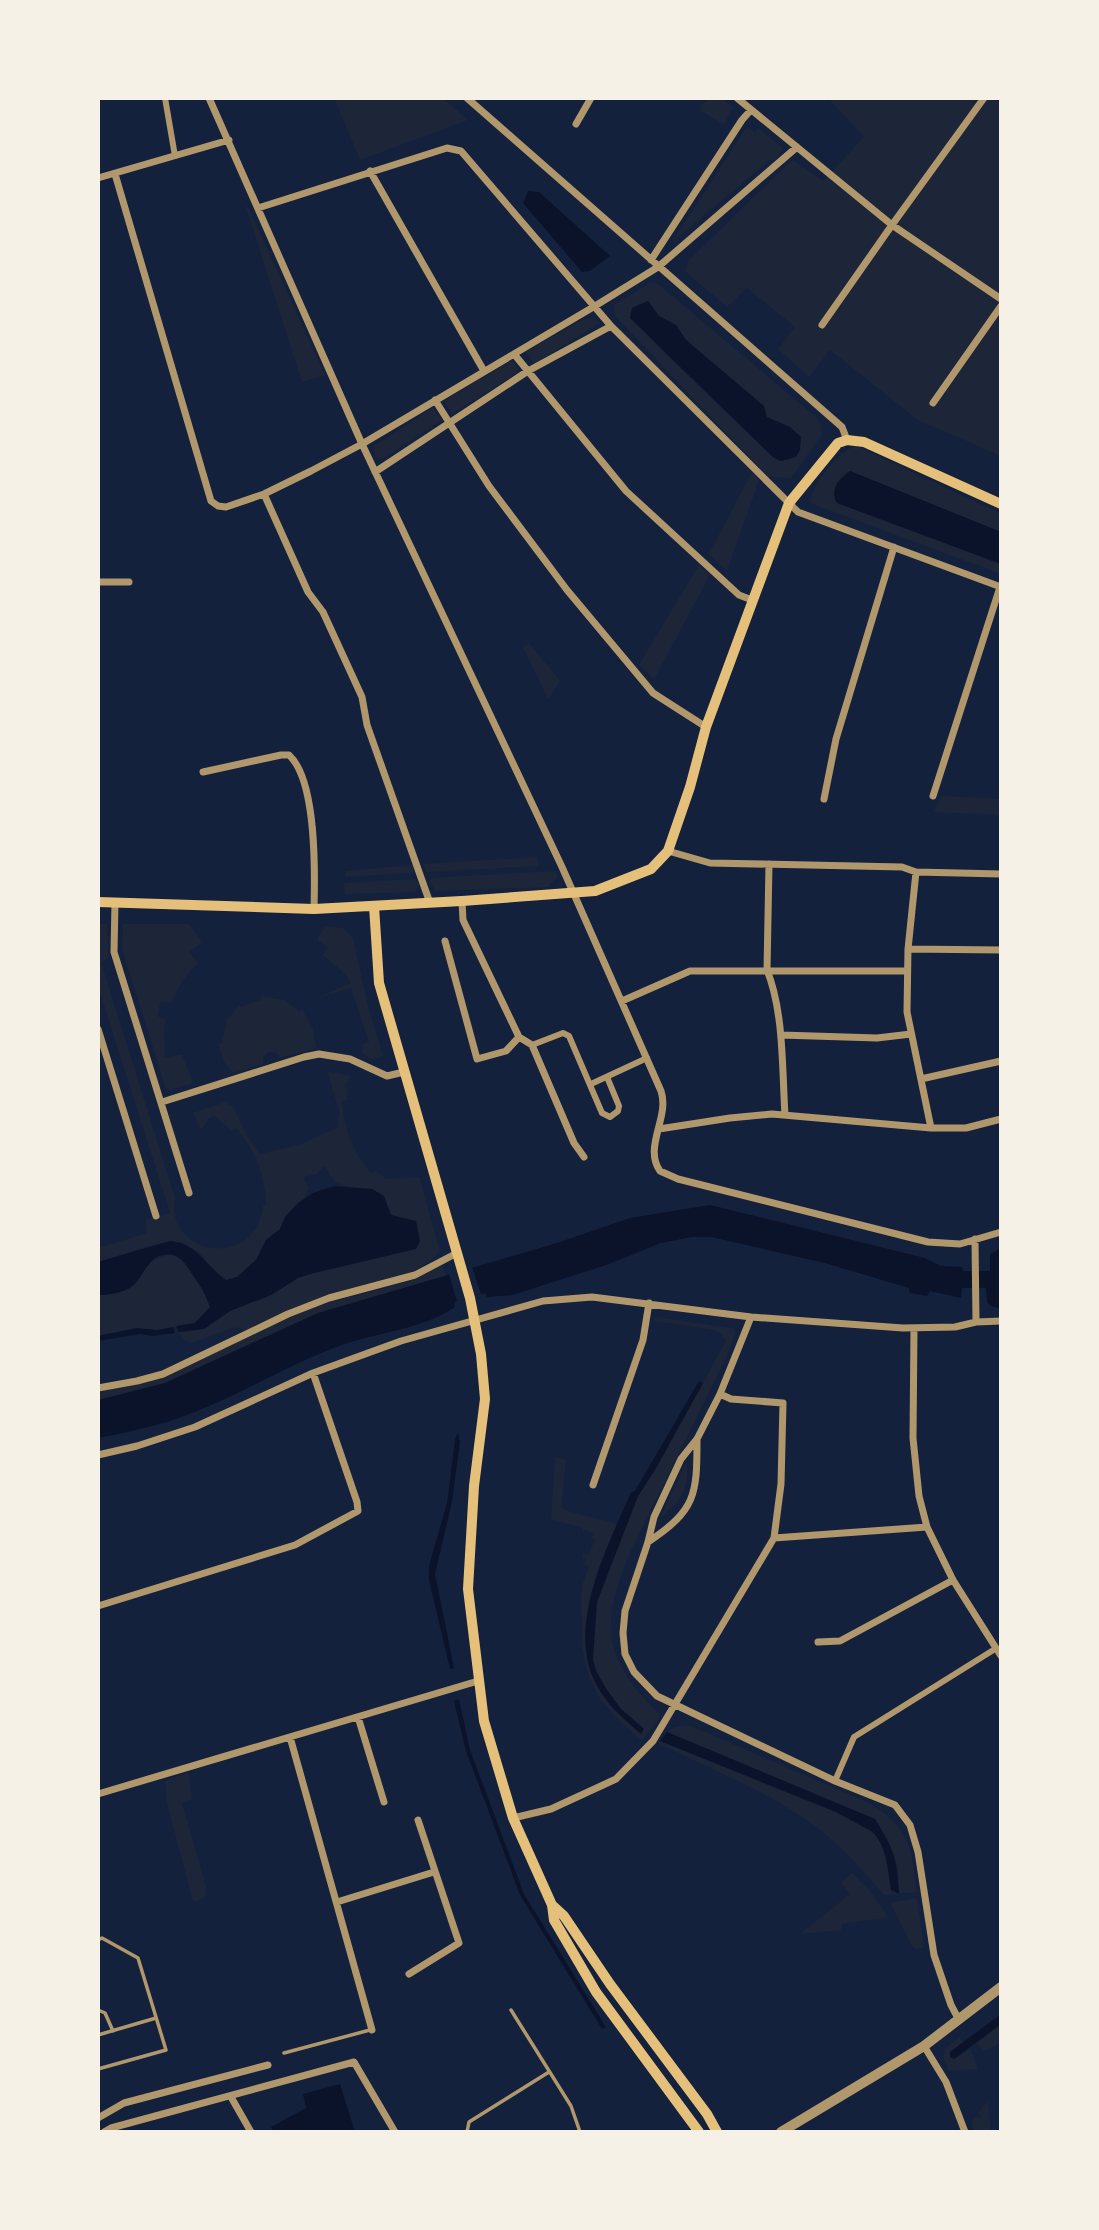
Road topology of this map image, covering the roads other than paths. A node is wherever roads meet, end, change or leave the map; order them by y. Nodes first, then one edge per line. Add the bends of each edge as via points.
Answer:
1 (165, 98) edge
2 (209, 98) edge
3 (467, 98) edge
4 (592, 98) edge
5 (737, 98) edge
6 (984, 98) edge
7 (750, 111) junction
8 (576, 124) dead end
9 (229, 141) junction
10 (797, 147) junction
11 (176, 156) junction
12 (369, 171) junction
13 (115, 174) junction
14 (98, 178) edge
15 (258, 208) junction
16 (892, 225) junction
17 (651, 260) junction
18 (658, 267) junction
19 (1001, 299) edge
20 (595, 306) junction
21 (1001, 306) edge
22 (822, 325) dead end
23 (611, 326) junction
24 (514, 354) junction
25 (484, 370) junction
26 (528, 371) junction
27 (435, 400) junction
28 (933, 403) dead end
29 (449, 422) junction
30 (847, 440) junction
31 (362, 444) junction
32 (375, 472) junction
33 (264, 494) junction
34 (789, 503) junction
35 (1001, 504) edge
36 (894, 547) junction
37 (98, 582) edge
38 (129, 582) dead end
39 (1000, 587) edge
40 (752, 600) junction
41 (706, 727) junction
42 (203, 772) dead end
43 (933, 796) dead end
44 (824, 799) dead end
45 (668, 851) junction
46 (769, 864) junction
47 (916, 872) junction
48 (1001, 874) edge
49 (572, 893) junction
50 (461, 901) junction
51 (98, 902) edge
52 (115, 902) junction
53 (430, 903) junction
54 (374, 906) junction
55 (314, 909) junction
56 (445, 941) dead end
57 (908, 949) junction
58 (1001, 950) edge
59 (767, 970) junction
60 (907, 971) junction
61 (622, 1002) junction
62 (98, 1029) edge
63 (911, 1034) junction
64 (780, 1035) junction
65 (519, 1037) junction
66 (532, 1045) junction
67 (647, 1058) junction
68 (1001, 1061) edge
69 (404, 1072) junction
70 (607, 1077) junction
71 (921, 1079) junction
72 (591, 1084) junction
73 (162, 1102) junction
74 (785, 1115) junction
75 (1001, 1119) edge
76 (931, 1128) junction
77 (659, 1129) junction
78 (584, 1157) dead end
79 (189, 1193) dead end
80 (156, 1216) dead end
81 (1001, 1232) edge
82 (975, 1239) junction
83 (458, 1258) junction
84 (649, 1303) junction
85 (751, 1317) junction
86 (475, 1320) junction
87 (1001, 1321) edge
88 (976, 1322) junction
89 (914, 1328) junction
90 (313, 1373) junction
91 (98, 1388) edge
92 (720, 1394) junction
93 (697, 1439) junction
94 (98, 1455) edge
95 (593, 1485) dead end
96 (927, 1527) junction
97 (774, 1538) junction
98 (649, 1542) junction
99 (953, 1580) junction
100 (98, 1606) edge
101 (818, 1642) dead end
102 (992, 1650) junction
103 (1001, 1656) edge
104 (478, 1681) junction
105 (674, 1705) junction
106 (358, 1717) junction
107 (290, 1737) junction
108 (835, 1780) junction
109 (98, 1794) edge
110 (384, 1802) dead end
111 (513, 1818) junction
112 (418, 1820) dead end
113 (434, 1872) junction
114 (337, 1902) junction
115 (552, 1905) junction
116 (98, 1940) edge
117 (409, 1974) dead end
118 (1001, 1987) edge
119 (98, 2010) edge
120 (511, 2010) dead end
121 (156, 2018) junction
122 (959, 2020) junction
123 (372, 2030) joint
124 (113, 2031) junction
125 (98, 2035) edge
126 (924, 2046) junction
127 (284, 2053) dead end
128 (268, 2065) dead end
129 (98, 2069) edge
130 (549, 2072) junction
131 (231, 2097) junction
132 (98, 2118) edge
133 (136, 2122) junction
134 (104, 2132) edge
135 (141, 2132) edge
136 (251, 2132) edge
137 (395, 2132) edge
138 (467, 2132) edge
139 (580, 2132) edge
140 (699, 2132) edge
141 (717, 2132) edge
142 (781, 2132) edge
143 (965, 2132) edge

1 - 11 street
2 - 9 street
3 - 17 street
4 - 8 street
5 - 7 street
6 - 16 street
7 - 10 street
7 - 17 street
9 - 11 street
9 - 15 street
10 - 16 street
10 - 18 street
11 - 13 street
12 - 15 street
12 - 20 street via 447,148 461,151
12 - 25 street
13 - 14 street
13 - 33 street via 211,501 226,507
15 - 31 street
16 - 19 street
16 - 22 street
17 - 18 street
18 - 20 street
18 - 30 street via 842,427
20 - 23 street
20 - 24 street
21 - 28 street
23 - 26 street
23 - 34 street
24 - 25 street
24 - 26 street
25 - 27 street
26 - 29 street
26 - 40 street via 626,491 739,595
27 - 29 street
27 - 31 street
29 - 32 street
29 - 41 street via 489,486 567,590 653,692
30 - 34 main road via 838,443
30 - 35 main road via 864,442
31 - 32 street
31 - 33 street
32 - 49 street
33 - 53 street via 362,697 367,725
34 - 36 street via 798,512
34 - 40 main road
36 - 39 street
36 - 44 street via 836,739
37 - 38 street
39 - 43 street
40 - 41 main road
41 - 45 main road
42 - 55 street via 281,755 293,759 304,782 312,820
45 - 46 street via 710,863
45 - 49 main road via 651,869 595,891
46 - 47 street via 902,867
46 - 59 street
47 - 48 street
47 - 57 street
49 - 50 main road
49 - 61 street
50 - 53 main road
50 - 65 street via 463,920
51 - 52 main road
52 - 55 main road
52 - 73 street via 114,952
53 - 54 main road
54 - 55 main road
54 - 69 main road via 379,983
56 - 65 street via 477,1059 506,1051
57 - 58 street
57 - 60 street
59 - 60 street
59 - 61 street via 690,971
59 - 64 street
60 - 63 street
61 - 67 street
62 - 80 street
63 - 64 street via 877,1038
63 - 71 street
64 - 74 street
65 - 66 street
66 - 72 street via 563,1033 569,1036
66 - 78 street
67 - 70 street
67 - 77 street via 665,1102
68 - 71 street
69 - 73 street via 387,1076 350,1059 319,1054
69 - 83 main road
70 - 72 street
70 - 72 street via 619,1106 610,1117 602,1113
71 - 76 street
73 - 79 street
74 - 76 street
74 - 77 street
75 - 76 street via 966,1128
77 - 82 street via 653,1156 667,1176 929,1242 960,1244
81 - 82 street
82 - 88 street
83 - 86 main road
83 - 91 street via 288,1314 163,1374
84 - 85 street
84 - 86 street via 592,1297 543,1301
84 - 95 street via 643,1340
85 - 89 street
85 - 92 street
86 - 90 street
86 - 104 main road via 485,1399 468,1578
87 - 88 street
88 - 89 street
89 - 96 street via 913,1438
90 - 94 street via 195,1427
90 - 100 street via 358,1511 295,1545
92 - 93 street
92 - 97 street via 783,1403
93 - 98 street via 681,1459 654,1517
93 - 98 street via 697,1479 690,1504 674,1525
96 - 97 street
96 - 99 street
97 - 105 street
98 - 105 street via 625,1611 625,1654 634,1672 657,1696
99 - 101 street via 839,1641
99 - 102 street
102 - 103 street
102 - 108 street via 854,1737
104 - 106 street
104 - 111 main road via 484,1721
105 - 108 street
105 - 111 street via 653,1741 616,1779 551,1809
106 - 107 street
106 - 110 street
107 - 109 street
107 - 114 street
108 - 122 street via 895,1805 910,1825 934,1955
111 - 115 main road
112 - 113 street
113 - 114 street
113 - 117 street via 459,1943
114 - 123 street
115 - 140 main road via 554,1920 596,1992
115 - 141 main road
116 - 121 lane via 138,1958
118 - 122 street
119 - 124 lane via 105,2012
120 - 130 lane
121 - 124 lane
121 - 129 lane via 166,2050
122 - 126 street
123 - 127 lane
124 - 125 lane
126 - 142 street
126 - 143 street via 946,2082
128 - 132 street via 124,2103
130 - 138 lane via 469,2122
130 - 139 lane via 571,2106
131 - 133 street
131 - 136 street
131 - 137 street via 354,2062
133 - 134 street
133 - 135 street

